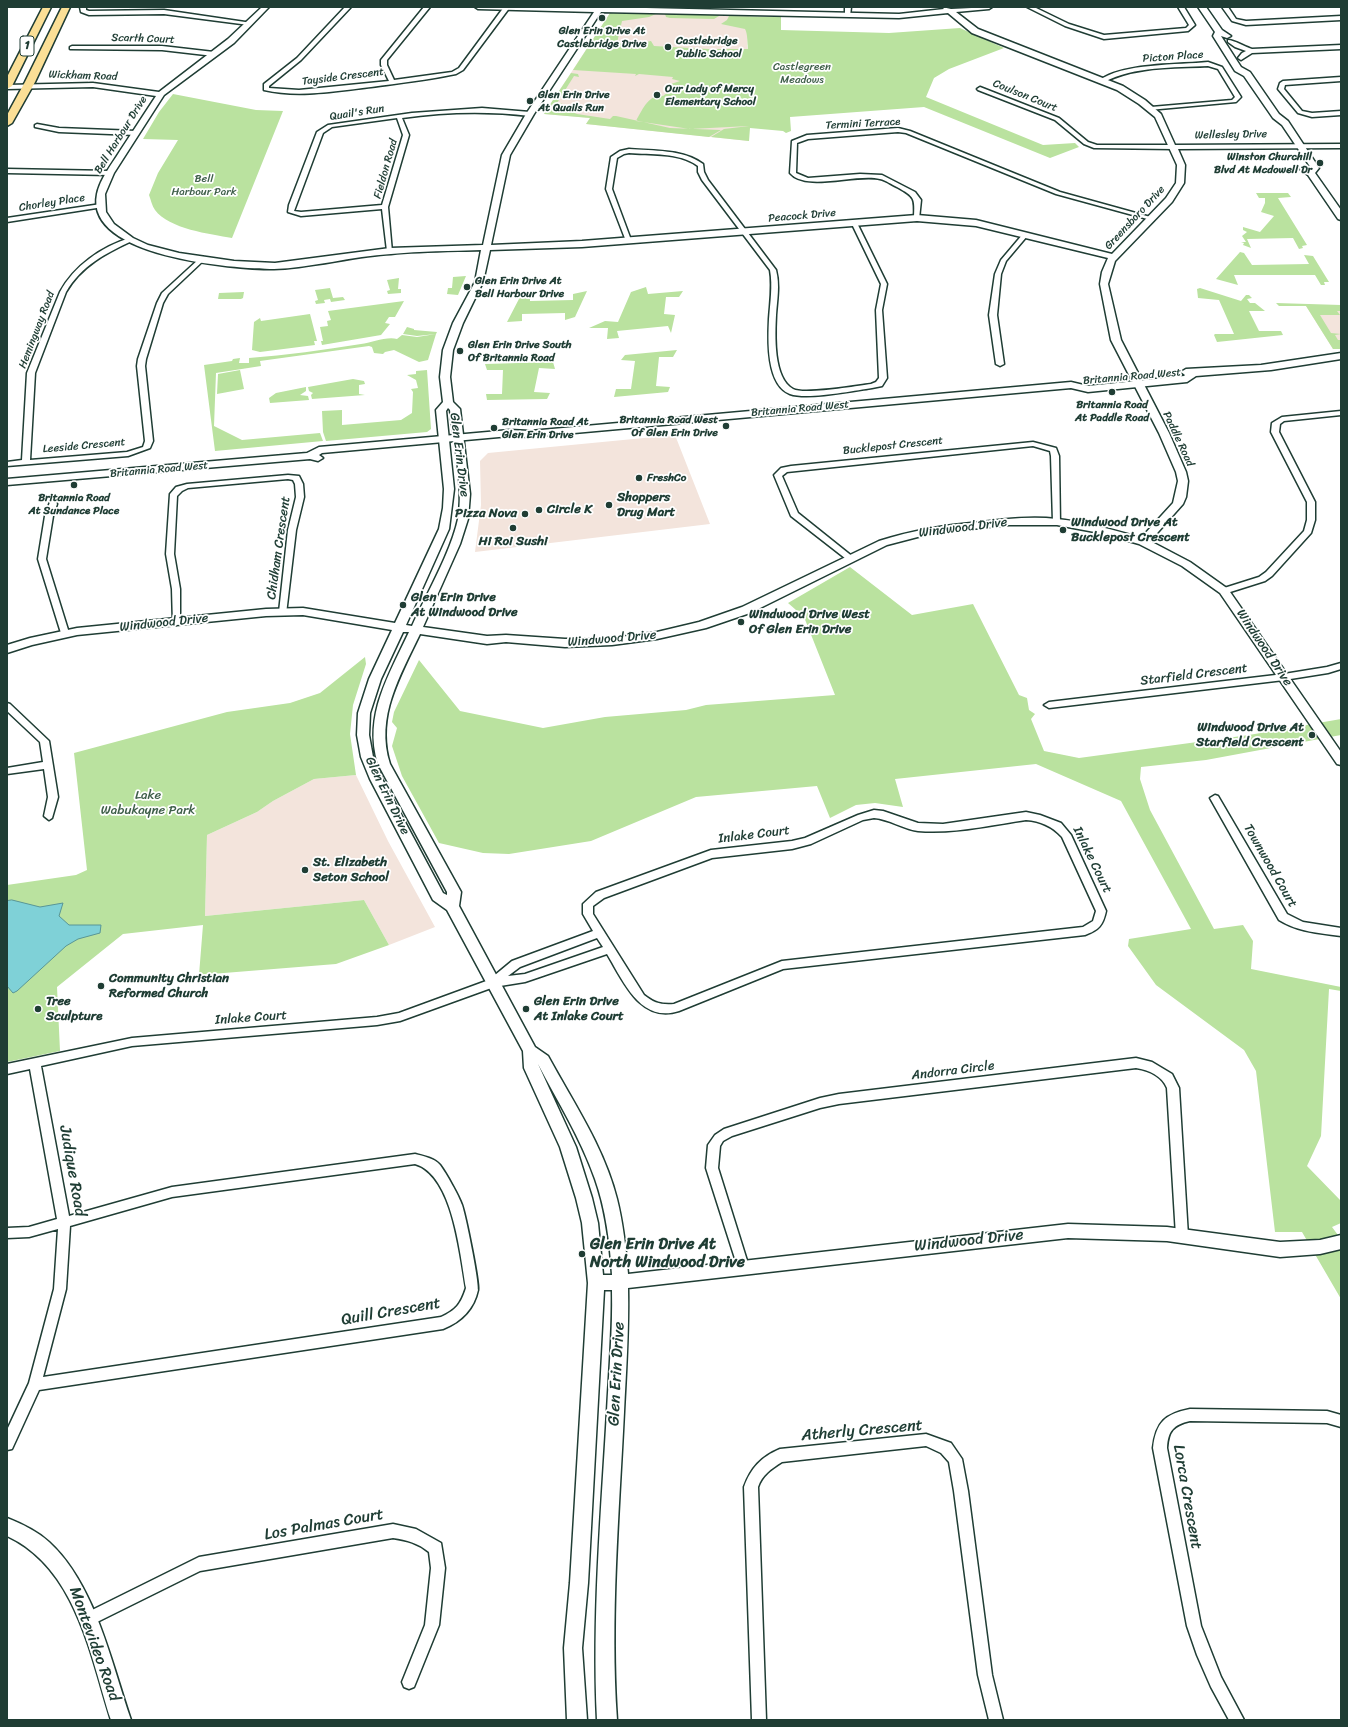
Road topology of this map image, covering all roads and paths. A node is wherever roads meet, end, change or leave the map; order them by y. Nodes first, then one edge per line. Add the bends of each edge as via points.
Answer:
1 (47, 7) edge
2 (66, 7) edge
3 (83, 7) edge
4 (266, 7) edge
5 (348, 7) edge
6 (427, 7) edge
7 (478, 7) edge
8 (507, 7) edge
9 (848, 7) edge
10 (990, 7) edge
11 (1030, 7) edge
12 (1181, 7) edge
13 (1202, 7) edge
14 (1225, 7) edge
15 (600, 8) edge
16 (947, 9) edge
17 (848, 15) junction
18 (1341, 18) edge
19 (250, 23) junction
20 (1219, 32) junction
21 (1230, 41) junction
22 (1341, 47) edge
23 (72, 48) dead end
24 (1251, 51) junction
25 (214, 54) junction
26 (1242, 58) junction
27 (1247, 74) junction
28 (1341, 79) edge
29 (392, 81) junction
30 (1102, 81) junction
31 (7, 86) edge
32 (28, 86) junction
33 (980, 89) dead end
34 (161, 94) junction
35 (1151, 109) junction
36 (1341, 113) edge
37 (530, 114) junction
38 (1276, 116) junction
39 (399, 117) junction
40 (7, 123) edge
41 (37, 126) dead end
42 (1277, 128) dead end
43 (136, 133) junction
44 (1286, 142) junction
45 (1300, 146) junction
46 (1341, 146) edge
47 (1174, 147) junction
48 (7, 171) edge
49 (110, 173) junction
50 (1311, 174) junction
51 (101, 206) junction
52 (385, 207) junction
53 (1341, 217) edge
54 (917, 218) junction
55 (1151, 218) junction
56 (7, 220) edge
57 (854, 222) junction
58 (746, 232) junction
59 (1025, 235) junction
60 (130, 240) junction
61 (628, 240) junction
62 (487, 247) junction
63 (390, 251) junction
64 (1114, 257) junction
65 (201, 260) junction
66 (1341, 356) edge
67 (1298, 363) junction
68 (1000, 364) dead end
69 (1341, 365) edge
70 (1136, 379) junction
71 (448, 403) junction
72 (1341, 413) edge
73 (459, 442) junction
74 (444, 443) junction
75 (26, 462) junction
76 (7, 464) edge
77 (7, 482) edge
78 (53, 504) dead end
79 (1057, 522) junction
80 (1143, 542) junction
81 (850, 559) junction
82 (1224, 591) junction
83 (283, 612) junction
84 (176, 622) junction
85 (402, 624) junction
86 (418, 626) junction
87 (65, 634) junction
88 (7, 649) edge
89 (1341, 666) edge
90 (1284, 677) junction
91 (1049, 705) dead end
92 (7, 706) edge
93 (1341, 761) edge
94 (48, 765) junction
95 (7, 770) edge
96 (1215, 798) dead end
97 (411, 815) junction
98 (49, 816) dead end
99 (397, 820) junction
100 (452, 906) junction
101 (1341, 932) edge
102 (599, 933) junction
103 (609, 949) junction
104 (493, 983) junction
105 (530, 1051) junction
106 (35, 1064) junction
107 (7, 1069) edge
108 (64, 1223) junction
109 (7, 1233) edge
110 (1182, 1236) junction
111 (1341, 1242) edge
112 (743, 1267) junction
113 (622, 1282) junction
114 (596, 1283) junction
115 (35, 1384) junction
116 (1341, 1421) edge
117 (7, 1444) edge
118 (7, 1527) edge
119 (88, 1620) junction
120 (409, 1682) dead end
121 (121, 1720) edge
122 (577, 1720) edge
123 (607, 1720) edge
124 (759, 1720) edge
125 (996, 1720) edge
126 (1237, 1720) edge

1 - 31 main road, 1
2 - 32 main road, 1
3 - 19 street via 83,11 89,13 164,12
4 - 19 street, Bell Harbour Drive
5 - 29 street, Tayside Crescent via 298,59 266,85 266,89 279,93 294,93
6 - 29 street via 384,60
7 - 8 street
8 - 15 street
8 - 29 street, Tayside Crescent via 458,71
9 - 17 street
10 - 16 street
11 - 12 street via 1067,26 1104,36 1188,29 1192,25
13 - 20 main road
14 - 18 street via 1234,20 1246,23
15 - 17 street
15 - 37 street, Glen Erin Drive
16 - 17 street via 899,16
16 - 30 street, Greensboro Drive via 966,26 986,36
19 - 25 street, Bell Harbour Drive
20 - 21 main road
20 - 27 main road via 1217,36 1238,69
21 - 24 street
21 - 26 main road
22 - 24 street
23 - 25 street, Scarth Court via 162,48
24 - 26 street
25 - 34 street, Bell Harbour Drive
26 - 27 main road via 1249,69
27 - 38 main road
28 - 36 street via 1283,83 1281,89 1300,112 1312,115
30 - 35 street, Greensboro Drive via 1133,95
30 - 35 street, Picton Place via 1131,70 1208,64 1220,68 1238,97 1229,102
31 - 32 street, Wickham Road
32 - 34 street, Wickham Road via 93,85
32 - 40 main road, 1
33 - 47 street, Coulson Court via 1057,120 1086,143 1096,147
34 - 43 street, Bell Harbour Drive
35 - 47 street, Greensboro Drive via 1158,116
37 - 39 street, Quail's Run via 479,108
37 - 62 street, Glen Erin Drive via 506,155
38 - 42 main road via 1274,123
38 - 45 main road via 1285,123
39 - 52 street, Fieldon Road via 406,135
39 - 52 street, Quail's Run via 336,125 320,132 291,212 301,214
41 - 43 street via 59,130
43 - 49 street, Bell Harbour Drive
44 - 45 street, Wellesley Drive
44 - 47 street, Wellesley Drive
44 - 50 main road via 1298,161
45 - 46 street, Wellesley Drive
45 - 50 main road via 1315,168
47 - 55 street, Greensboro Drive via 1181,165 1180,183
48 - 49 street
49 - 51 street, Bell Harbour Drive via 102,188
50 - 53 main road
51 - 56 street, Chorley Place
51 - 60 street via 111,226
52 - 63 street, Fieldon Road
54 - 55 street, Termini Terrace via 918,200 913,193 882,177 808,180 796,176 793,173 794,142 807,137 898,130 908,132 1058,193
54 - 57 street, Peacock Drive
54 - 59 street, Peacock Drive via 976,223
55 - 64 street, Greensboro Drive
57 - 58 street, Peacock Drive
57 - 58 street via 884,284 879,310 884,378 879,384 872,386 799,393 782,385 772,356 775,278 773,270
58 - 61 street, Peacock Drive
58 - 61 street via 705,180 698,161 688,157 629,151 614,157 609,189
59 - 64 street, Peacock Drive
59 - 68 street via 1003,261 998,274 993,315
60 - 65 street via 160,252
60 - 75 street, Hemingway Road via 88,262 76,272 63,292 31,373
61 - 62 street, Peacock Drive
62 - 63 street
62 - 71 street, Glen Erin Drive via 480,282 458,323 448,350 445,377
63 - 65 street via 275,266
64 - 70 street, Greensboro Drive via 1106,272 1105,296 1116,340
65 - 75 street, Leeside Crescent via 165,292 142,359 149,441 146,448 128,454
66 - 67 main road, Britannia Road West
67 - 69 main road, Britannia Road West via 1319,366
67 - 70 main road, Britannia Road West via 1193,374 1187,379
70 - 73 main road, Britannia Road West via 1088,388 1071,385 530,434 512,441
70 - 80 street, Paddle Road via 1164,433 1183,481 1178,504
71 - 73 street, Glen Erin Drive via 455,409
71 - 74 street, Glen Erin Drive via 441,410
72 - 82 street via 1282,419 1276,422 1276,432 1310,502 1311,520 1308,531 1262,579
73 - 74 main road, Britannia Road West
73 - 86 street, Glen Erin Drive via 465,494 463,519 455,544
74 - 77 main road, Britannia Road West via 325,459 310,456
74 - 85 street, Glen Erin Drive via 449,495 444,529
75 - 76 street, Leeside Crescent
78 - 87 street via 48,516 42,558
79 - 80 street, Windwood Drive via 1101,530
79 - 81 street, Windwood Drive via 1009,522 918,532 883,543
79 - 81 street, Bucklepost Crescent via 1055,456 1053,450 1040,444 791,468 780,473 778,475 794,514
80 - 82 street, Windwood Drive via 1186,564
81 - 86 street, Windwood Drive via 746,610 673,633 639,639 592,643 500,638 487,640
82 - 90 street, Windwood Drive
83 - 84 street, Windwood Drive
83 - 84 street, Chidham Crescent via 292,530 300,497 296,478 288,477 187,486 179,489 173,496 170,554 176,589
83 - 85 street, Windwood Drive via 323,614 334,618
84 - 87 street, Windwood Drive
85 - 86 street, Windwood Drive
85 - 99 street, Glen Erin Drive via 375,679 367,703 363,735 371,768
86 - 97 street, Glen Erin Drive via 384,704 378,734 384,764
87 - 88 street, Windwood Drive
89 - 90 street, Starfield Crescent
90 - 91 street, Starfield Crescent
90 - 93 street, Windwood Drive
92 - 94 street via 44,741
94 - 95 street
94 - 98 street via 53,798
96 - 101 street, Townwood Court via 1283,917 1290,922
97 - 99 street
97 - 100 street, Glen Erin Drive via 454,892
99 - 100 street, Glen Erin Drive via 438,896
100 - 104 street, Glen Erin Drive
102 - 103 street, Inlake Court
102 - 103 street, Inlake Court via 588,914 588,904 600,895 711,854 792,845 874,814 917,827 943,828 1026,816 1048,820 1066,835 1101,911 1098,923 1085,931 782,965 675,1008 661,1010 649,1006 640,998
102 - 104 street, Inlake Court via 516,964
103 - 104 street, Inlake Court via 525,978
104 - 105 street, Glen Erin Drive
104 - 106 street, Inlake Court via 400,1017 377,1022 132,1042
105 - 113 street, Glen Erin Drive via 543,1060 587,1142 599,1170 614,1218
105 - 114 street, Glen Erin Drive via 531,1068 568,1147 584,1198 590,1223
106 - 107 street, Inlake Court
106 - 108 street, Judique Road
108 - 109 street, Quill Crescent via 30,1232
108 - 115 street, Judique Road via 60,1289
108 - 115 street, Quill Crescent via 172,1192 415,1160 426,1162 435,1168 456,1205 472,1288 467,1304 456,1316 443,1323
110 - 111 street, Windwood Drive via 1270,1250 1302,1250
110 - 112 street, Windwood Drive via 1139,1232 1068,1231
110 - 112 street, Andorra Circle via 1173,1088 1168,1077 1148,1065 1136,1063 839,1099 728,1132 719,1138 714,1146 712,1168
112 - 113 street, Windwood Drive
113 - 114 street, Windwood Drive
113 - 123 street, Glen Erin Drive via 603,1636
114 - 122 street, Glen Erin Drive via 573,1648
115 - 117 street, Judique Road
116 - 126 street, Lorca Crescent via 1327,1417 1190,1415 1166,1424 1160,1435 1160,1448 1194,1626 1216,1682
118 - 119 street, Montevideo Road via 42,1546 55,1560 74,1586
119 - 120 street, Los Palmas Court via 199,1564 393,1531 404,1532 423,1538 436,1548 438,1568 432,1625
119 - 121 street, Montevideo Road
124 - 125 street, Atherly Crescent via 752,1488 755,1474 768,1462 780,1456 926,1440 946,1448 955,1459 985,1675

